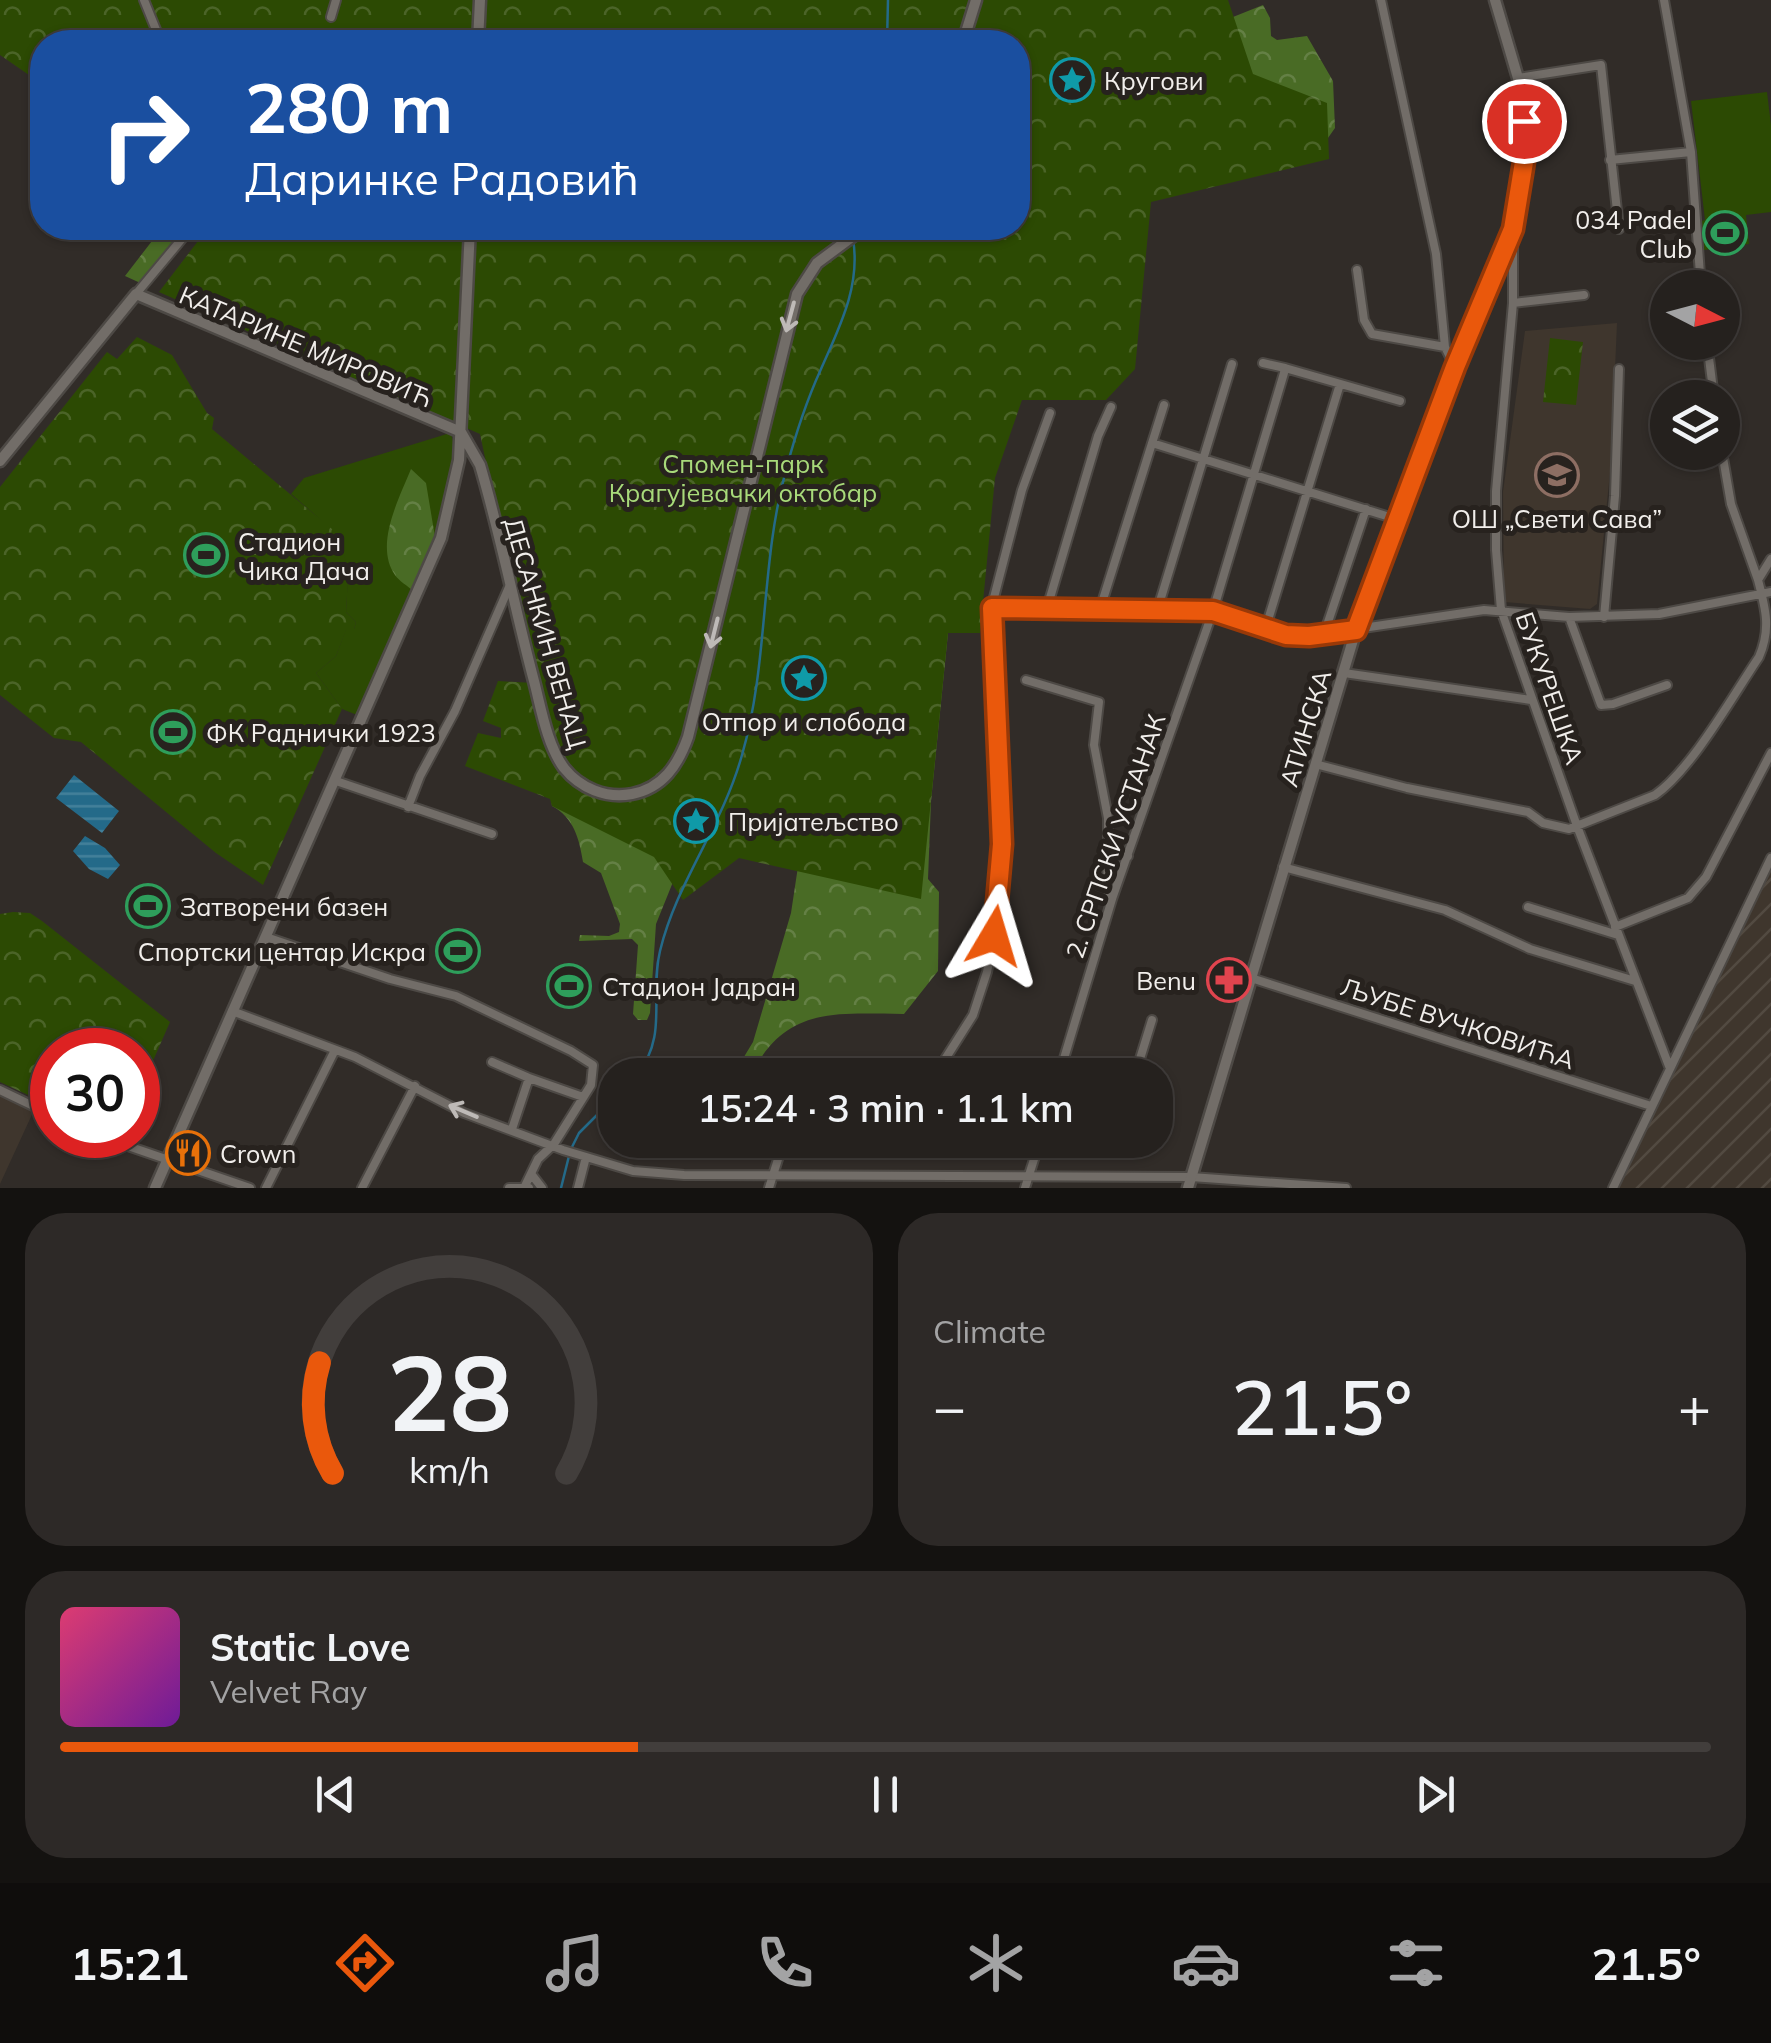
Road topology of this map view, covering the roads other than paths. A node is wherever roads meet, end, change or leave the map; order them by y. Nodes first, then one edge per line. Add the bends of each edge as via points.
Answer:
1 (144, 0) edge
2 (336, 0) edge
3 (480, 0) edge
4 (976, 0) edge
5 (1381, 0) edge
6 (1495, 0) edge
7 (1664, 0) edge
8 (331, 16) dead end
9 (155, 30) edge
10 (479, 30) edge
11 (967, 30) edge
12 (1518, 78) junction
13 (1691, 152) junction
14 (1610, 160) junction
15 (1513, 229) junction
16 (1619, 229) dead end
17 (180, 240) edge
18 (469, 240) edge
19 (845, 240) edge
20 (1514, 261) junction
21 (1495, 266) junction
22 (1357, 270) dead end
23 (1700, 270) edge
24 (136, 294) junction
25 (1584, 295) dead end
26 (1513, 303) junction
27 (1446, 347) junction
28 (1263, 362) dead end
29 (1232, 364) dead end
30 (1455, 367) junction
31 (1284, 368) junction
32 (1619, 369) dead end
33 (1340, 384) junction
34 (1400, 401) dead end
35 (1164, 405) dead end
36 (1111, 408) dead end
37 (1050, 413) dead end
38 (461, 432) junction
39 (1152, 443) junction
40 (476, 457) junction
41 (1203, 458) junction
42 (459, 460) junction
43 (0, 461) edge
44 (1725, 470) edge
45 (1254, 474) junction
46 (1309, 491) junction
47 (1366, 509) junction
48 (1396, 519) junction
49 (1771, 559) edge
50 (1758, 580) junction
51 (509, 587) junction
52 (1766, 593) edge
53 (992, 608) junction
54 (1047, 608) junction
55 (1100, 610) junction
56 (1501, 610) junction
57 (1157, 611) junction
58 (1213, 611) junction
59 (1569, 617) junction
60 (1604, 618) junction
61 (1265, 630) junction
62 (1356, 630) junction
63 (1324, 634) junction
64 (1344, 672) junction
65 (1026, 680) dead end
66 (1666, 685) dead end
67 (1531, 700) junction
68 (1771, 752) edge
69 (1315, 764) junction
70 (336, 781) junction
71 (408, 806) junction
72 (1577, 826) junction
73 (492, 834) dead end
74 (1108, 854) junction
75 (1128, 856) junction
76 (1771, 858) edge
77 (1283, 867) junction
78 (1112, 899) junction
79 (1528, 907) dead end
80 (1616, 931) junction
81 (266, 937) junction
82 (1252, 978) junction
83 (1635, 981) junction
84 (232, 1011) junction
85 (1152, 1020) dead end
86 (335, 1050) junction
87 (945, 1058) edge
88 (1063, 1058) edge
89 (1140, 1058) edge
90 (492, 1062) dead end
91 (1669, 1066) junction
92 (529, 1078) junction
93 (414, 1086) junction
94 (0, 1090) edge
95 (584, 1098) junction
96 (30, 1104) edge
97 (1652, 1106) junction
98 (512, 1129) junction
99 (559, 1147) junction
100 (583, 1156) junction
101 (160, 1158) edge
102 (778, 1158) edge
103 (1035, 1158) edge
104 (167, 1160) junction
105 (684, 1174) junction
106 (773, 1174) junction
107 (532, 1175) junction
108 (1030, 1175) junction
109 (1190, 1182) edge
110 (154, 1188) edge
111 (250, 1188) edge
112 (266, 1188) edge
113 (362, 1188) edge
114 (509, 1188) edge
115 (526, 1188) edge
116 (542, 1188) edge
117 (578, 1188) edge
118 (679, 1188) edge
119 (768, 1188) edge
120 (1025, 1188) edge
121 (1346, 1188) edge
122 (1612, 1188) edge

1 - 9 street
2 - 8 street
3 - 10 street
4 - 11 street
5 - 27 street via 1436,254
6 - 12 street, АТИНСКА
7 - 13 street
12 - 14 street via 1601,65
12 - 15 street, АТИНСКА via 1524,162
13 - 14 street
13 - 23 street
14 - 16 street
15 - 20 street, БУКУРЕШКА
15 - 21 street, АТИНСКА
17 - 24 street
18 - 38 street
19 -> 51 street, ДЕСАНКИН ВЕНАЦ via 813,267 793,305 688,738 666,777 640,792 615,794 589,789 564,767
20 - 21 street
20 - 26 street, БУКУРЕШКА
21 - 30 street, АТИНСКА
22 - 27 street via 1372,334
24 - 38 street, КАТАРИНЕ МИРОВИЋ
24 - 43 street
25 - 26 street
26 - 56 street, БУКУРЕШКА via 1496,491
27 - 30 street
28 - 31 street
29 - 41 street
30 - 48 street, АТИНСКА
31 - 33 street
31 - 45 street, 2. СРПСКИ УСТАНАК
32 - 60 street
33 - 34 street
33 - 46 street
35 - 39 street
36 - 54 street
37 - 53 street
38 - 40 street, ДЕСАНКИН ВЕНАЦ
38 - 42 street
39 - 41 street
39 - 55 street
40 - 42 street
40 - 51 street, ДЕСАНКИН ВЕНАЦ
41 - 45 street
41 - 57 street
42 - 70 street via 433,561
44 - 50 street
45 - 46 street
45 - 58 street, 2. СРПСКИ УСТАНАК
46 - 47 street
46 - 61 street
47 - 48 street
47 - 63 street
48 - 62 street, АТИНСКА
49 - 50 street
50 - 52 street
51 - 71 street
52 - 60 street
52 - 72 street via 1768,638 1759,657 1667,786
53 - 54 street
53 - 87 street via 999,899 974,1015
54 - 55 street
55 - 57 street
56 - 59 street
56 - 62 street
56 - 67 street, БУКУРЕШКА
57 - 58 street
58 - 61 street
58 - 75 street, 2. СРПСКИ УСТАНАК
59 - 60 street
59 - 66 street via 1601,704
61 - 63 street
62 - 63 street
62 - 64 street, АТИНСКА
64 - 67 street
64 - 69 street, АТИНСКА
65 - 74 street via 1093,698 1100,706 1094,745
67 - 72 street, БУКУРЕШКА
68 - 80 street via 1706,877 1688,898
69 - 72 street via 1528,812 1551,825
69 - 77 street, АТИНСКА
70 - 71 street
70 - 81 street
71 - 73 street
72 - 80 street, БУКУРЕШКА
74 - 75 street
74 - 78 street
75 - 78 street, 2. СРПСКИ УСТАНАК
76 - 91 street
77 - 82 street, АТИНСКА
77 - 83 street via 1430,905 1530,949
78 - 88 street, 2. СРПСКИ УСТАНАК
79 - 80 street
80 - 83 street, БУКУРЕШКА
81 - 84 street
81 - 95 street via 456,996 571,1051 593,1066
82 - 97 street, ЉУБЕ ВУЧКОВИЋА
82 - 109 street, АТИНСКА
83 - 91 street, БУКУРЕШКА
84 - 86 street
84 - 104 street
85 - 89 street
86 - 93 street
86 - 112 street
90 - 92 street
91 - 97 street
92 - 95 street
92 - 98 street
98 -> 93 street
93 - 113 street
94 - 96 street
95 - 99 street
97 - 122 street
98 - 99 street
99 - 100 street
99 - 107 street via 542,1153
100 - 105 street via 634,1171
100 - 117 street
101 - 104 street
102 - 106 street
103 - 108 street
104 - 110 street
104 - 111 street
105 - 106 street
105 - 118 street
106 - 108 street
106 - 119 street
107 - 115 street
107 - 116 street
108 - 109 street
108 - 120 street
109 - 121 street
114 - 115 street

